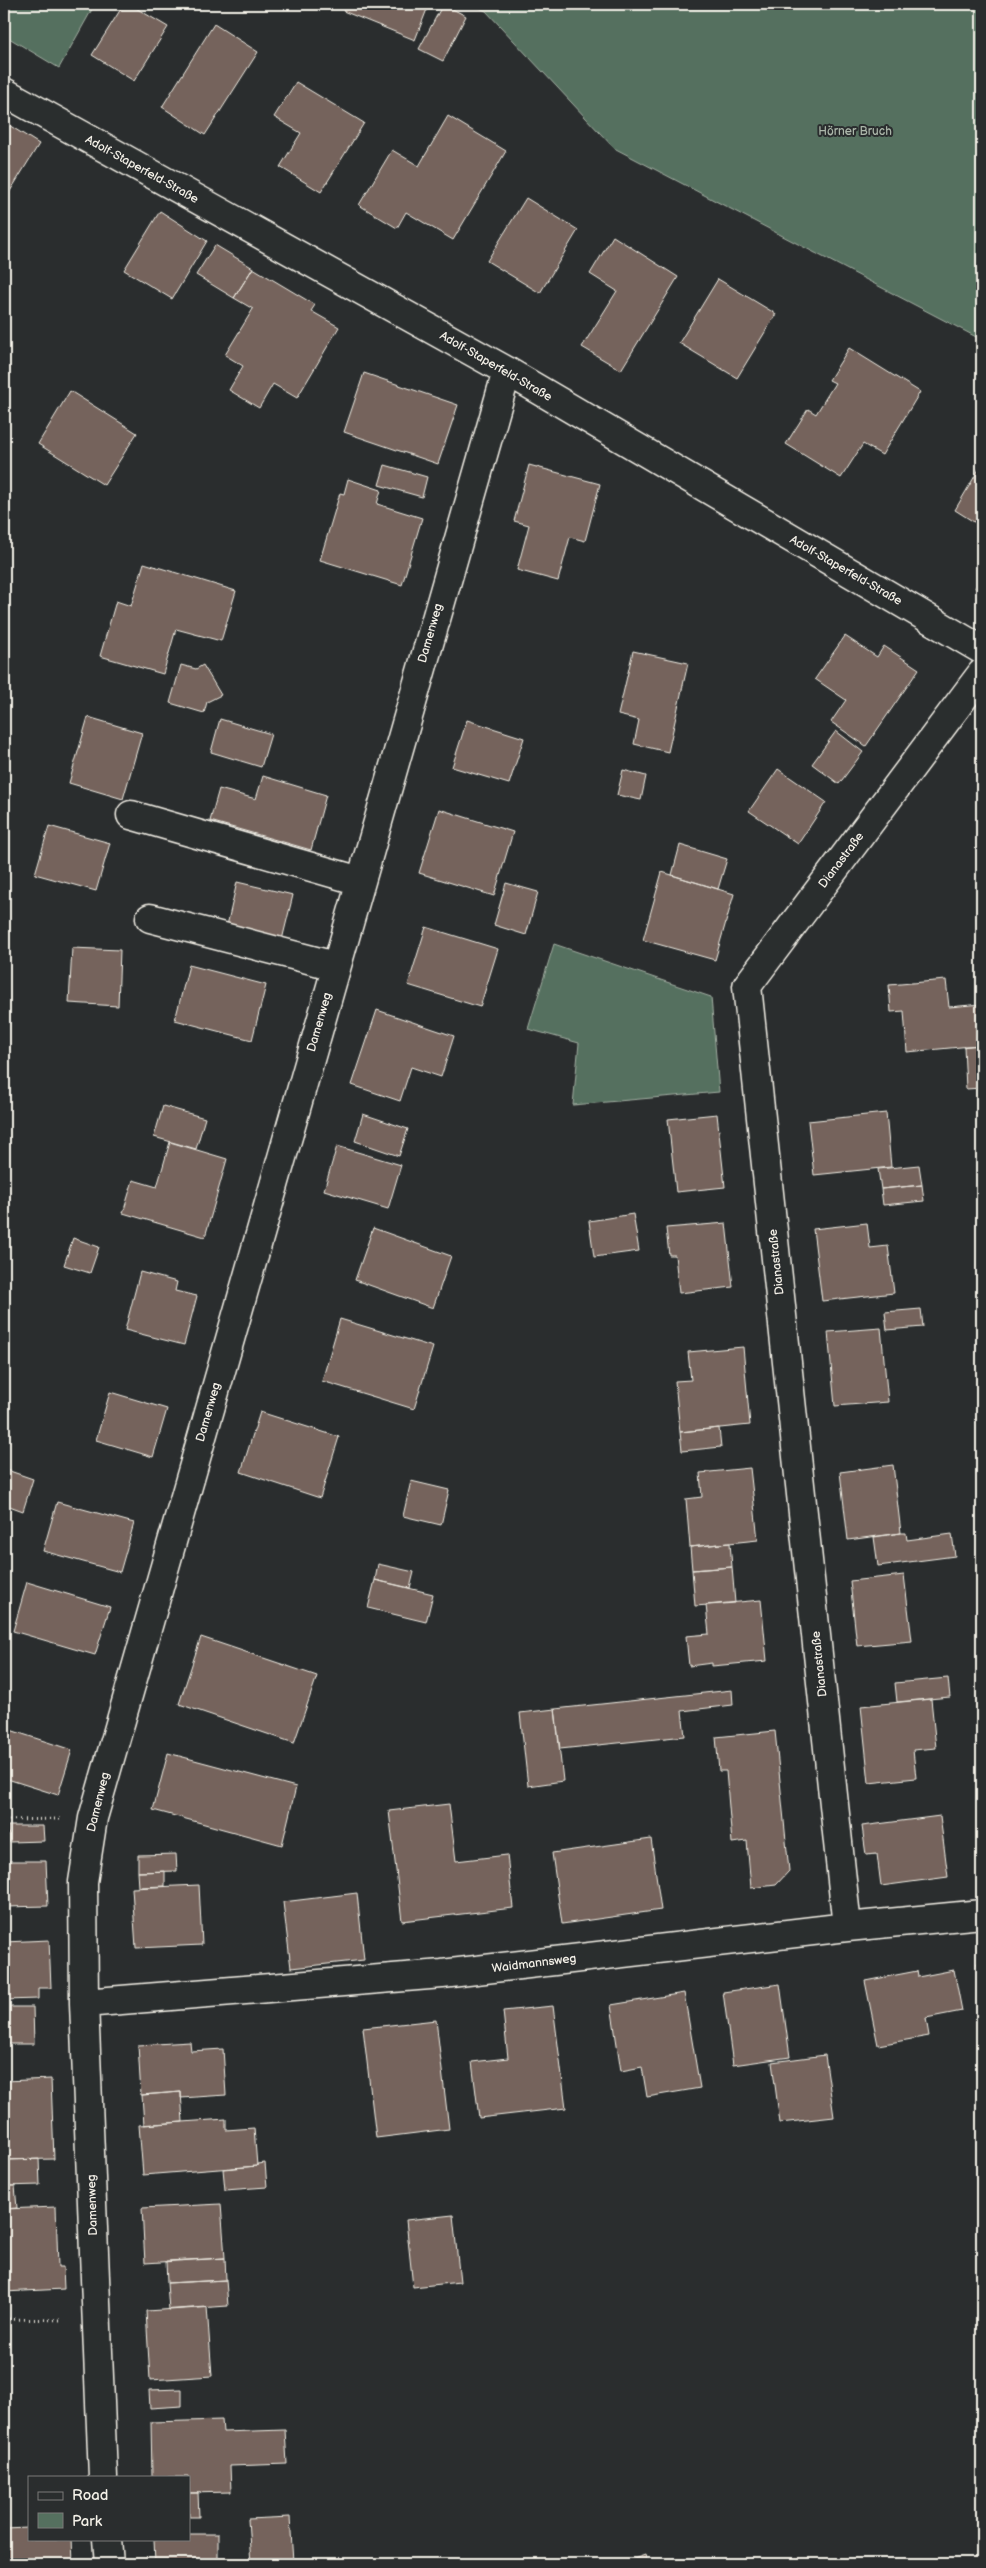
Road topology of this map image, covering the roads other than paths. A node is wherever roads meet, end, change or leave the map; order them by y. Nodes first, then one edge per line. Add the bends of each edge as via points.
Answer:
1 (4, 92) edge
2 (506, 372) junction
3 (982, 650) edge
4 (982, 673) edge
5 (131, 815) dead end
6 (360, 881) junction
7 (150, 918) dead end
8 (335, 966) junction
9 (982, 1914) edge
10 (847, 1927) junction
11 (84, 2003) junction
12 (103, 2476) edge
13 (107, 2540) edge
14 (109, 2564) edge

1 - 2 street, Adolf-Staperfeld-Straße
2 - 3 street, Adolf-Staperfeld-Straße
2 - 6 street, Damenweg
4 - 10 street, Dianastraße via 747,986
5 - 6 street
6 - 8 street, Damenweg
7 - 8 street
8 - 11 street, Damenweg via 92,1818 83,1882
9 - 10 street, Waidmannsweg
10 - 11 street, Waidmannsweg via 442,1974
11 - 12 street, Damenweg
13 - 14 street

